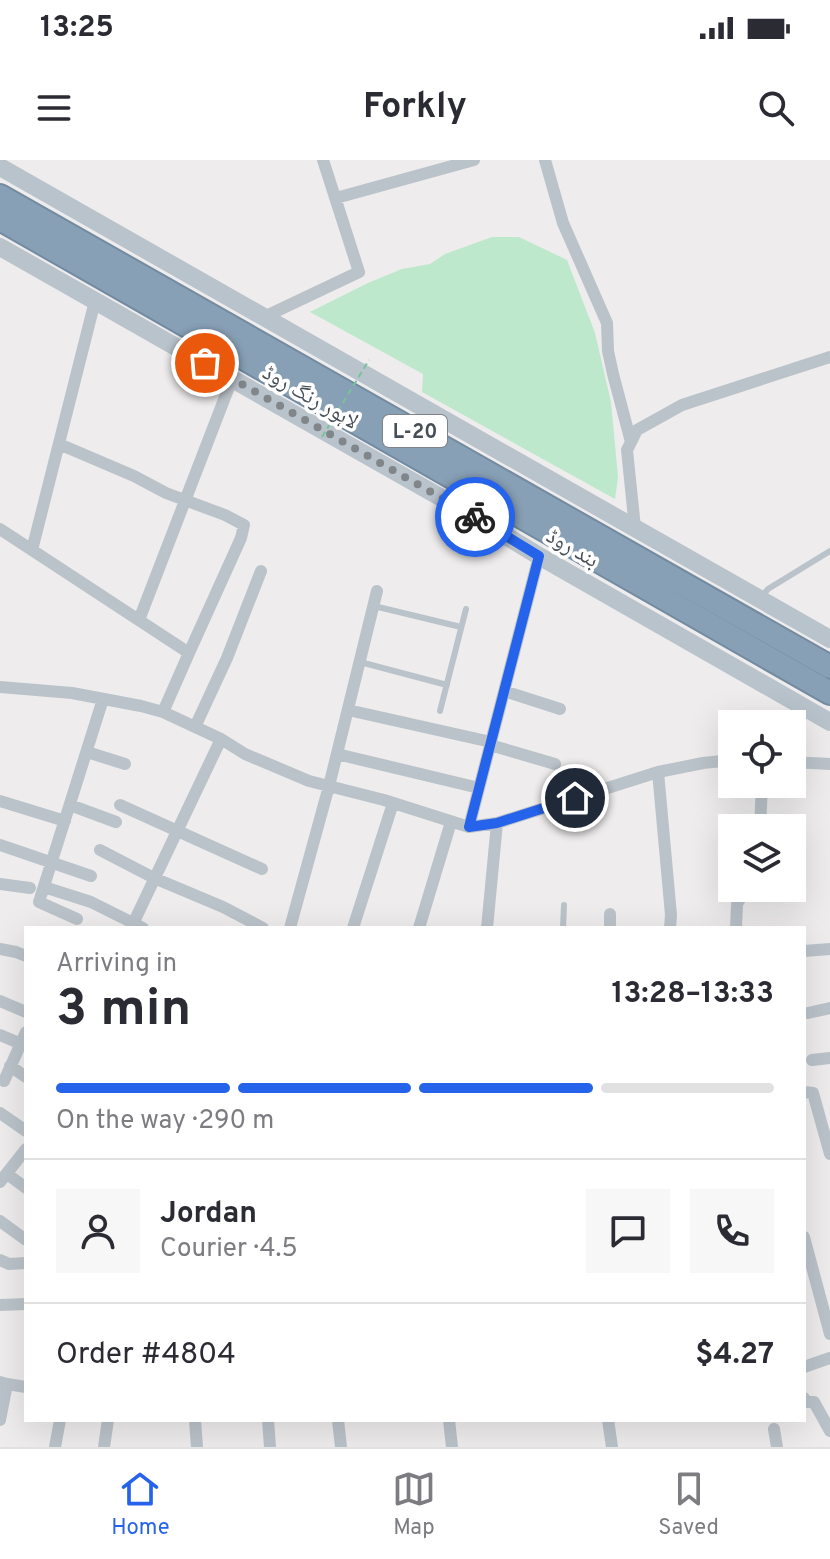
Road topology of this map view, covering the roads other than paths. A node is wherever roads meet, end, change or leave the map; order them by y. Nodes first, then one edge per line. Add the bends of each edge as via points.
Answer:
1 (323, 160) edge
2 (474, 160) edge
3 (545, 160) edge
4 (1, 165) edge
5 (0, 196) edge
6 (336, 198) junction
7 (0, 219) edge
8 (0, 247) edge
9 (95, 301) junction
10 (264, 317) junction
11 (830, 357) edge
12 (232, 379) junction
13 (631, 442) junction
14 (59, 444) junction
15 (185, 500) junction
16 (635, 528) junction
17 (0, 529) edge
18 (32, 550) junction
19 (830, 551) edge
20 (539, 556) junction
21 (261, 571) dead end
22 (377, 591) dead end
23 (760, 599) junction
24 (374, 606) junction
25 (466, 609) dead end
26 (139, 620) junction
27 (461, 627) junction
28 (830, 639) edge
29 (189, 653) junction
30 (360, 662) junction
31 (830, 667) edge
32 (447, 685) junction
33 (0, 688) edge
34 (504, 691) junction
35 (830, 693) edge
36 (103, 699) junction
37 (560, 709) dead end
38 (348, 710) junction
39 (440, 711) dead end
40 (163, 712) junction
41 (830, 722) edge
42 (195, 727) junction
43 (221, 739) junction
44 (491, 744) junction
45 (87, 752) junction
46 (337, 754) junction
47 (718, 761) edge
48 (806, 763) edge
49 (125, 764) dead end
50 (555, 764) dead end
51 (830, 764) edge
52 (658, 772) junction
53 (329, 786) junction
54 (479, 788) junction
55 (0, 801) edge
56 (393, 803) junction
57 (70, 805) junction
58 (120, 805) dead end
59 (65, 821) junction
60 (116, 822) dead end
61 (451, 822) junction
62 (497, 823) junction
63 (469, 827) junction
64 (176, 830) junction
65 (0, 845) edge
66 (100, 850) dead end
67 (52, 863) junction
68 (262, 869) dead end
69 (91, 876) dead end
70 (154, 878) junction
71 (0, 884) edge
72 (44, 887) junction
73 (30, 888) dead end
74 (86, 900) junction
75 (738, 902) edge
76 (564, 905) dead end
77 (610, 914) dead end
78 (75, 923) edge
79 (136, 926) edge
80 (259, 926) edge
81 (291, 926) edge
82 (354, 926) edge
83 (420, 926) edge
84 (487, 926) edge
85 (563, 926) edge
86 (610, 926) edge
87 (670, 926) edge
88 (736, 926) edge
89 (0, 949) edge
90 (830, 949) edge
91 (806, 951) edge
92 (24, 955) edge
93 (0, 1001) edge
94 (830, 1008) edge
95 (24, 1011) edge
96 (808, 1013) dead end
97 (0, 1035) edge
98 (24, 1041) edge
99 (830, 1058) edge
100 (812, 1060) dead end
101 (10, 1066) junction
102 (24, 1076) edge
103 (4, 1081) dead end
104 (806, 1092) edge
105 (0, 1113) edge
106 (24, 1130) edge
107 (24, 1152) edge
108 (830, 1154) edge
109 (3, 1178) edge
110 (24, 1187) edge
111 (0, 1221) edge
112 (24, 1239) edge
113 (806, 1243) edge
114 (0, 1260) edge
115 (24, 1263) edge
116 (825, 1295) edge
117 (24, 1304) edge
118 (0, 1305) edge
119 (830, 1334) edge
120 (830, 1358) edge
121 (806, 1366) edge
122 (3, 1383) edge
123 (24, 1387) edge
124 (806, 1402) edge
125 (0, 1420) edge
126 (60, 1422) edge
127 (108, 1422) edge
128 (195, 1422) edge
129 (268, 1422) edge
130 (338, 1422) edge
131 (449, 1422) edge
132 (608, 1422) edge
133 (829, 1427) edge
134 (774, 1429) dead end
135 (55, 1447) edge
136 (104, 1447) edge
137 (197, 1447) edge
138 (270, 1447) edge
139 (341, 1447) edge
140 (452, 1447) edge
141 (612, 1447) edge
142 (777, 1447) edge

1 - 6 street
2 - 6 street
3 - 13 street via 563,223 607,323 610,363
4 - 10 main road
5 - 31 highway, لاہور رنگ روڈ / L-20
6 - 10 street via 359,272
7 - 35 highway, لاہور رنگ روڈ / L-20
8 - 9 main road, بند روڈ
9 - 12 main road, بند روڈ
9 - 14 street
10 - 16 main road
11 - 13 street via 682,405 637,430
12 - 15 street
12 - 20 main road, بند روڈ
13 - 16 street via 627,450
14 - 15 street
14 - 18 street
15 - 26 street
15 - 29 street via 244,525
16 - 23 main road
17 - 18 street
18 - 26 street
19 - 23 lane
20 - 34 street
20 - 41 main road, بند روڈ
21 - 42 street
22 - 24 street
23 - 28 main road
24 - 27 lane
24 - 30 street
25 - 27 lane
26 - 29 street
27 - 32 lane
29 - 40 street
30 - 32 lane
30 - 38 street
32 - 39 lane
33 - 36 street
34 - 37 street
34 - 44 street
36 - 40 street
36 - 45 street
38 - 44 street
38 - 46 street
40 - 42 street
42 - 43 street
43 - 53 street via 245,754
43 - 64 street
44 - 50 street
44 - 54 street
45 - 49 street
45 - 57 street
46 - 53 street
46 - 54 street
47 - 52 street
48 - 51 street
52 - 62 street
52 - 87 street
53 - 56 street
53 - 81 street
54 - 63 street
55 - 59 street
56 - 61 street
56 - 82 street
57 - 59 street
57 - 60 street
58 - 64 street
59 - 67 street
61 - 63 street
61 - 83 street
62 - 63 street
62 - 84 street
64 - 68 street
64 - 70 street
65 - 67 street
66 - 70 street
67 - 69 street
67 - 72 street
70 - 79 street
70 - 80 street
71 - 73 street
72 - 74 street
72 - 78 street via 39,902
74 - 78 street
74 - 79 street
75 - 88 street
76 - 85 lane
77 - 86 street
89 - 92 street
90 - 91 street
93 - 95 street
94 - 96 street
97 - 98 street
98 - 101 street
99 - 100 street
101 - 102 street
101 - 103 street
104 - 108 street via 813,1093
105 - 106 street
107 - 109 street
109 - 110 street
111 - 112 street
113 - 116 street
114 - 115 street
116 - 119 street
117 - 118 street
120 - 121 street
122 - 123 street
122 - 125 street
124 - 133 street via 814,1402
126 - 135 street
127 - 136 street
128 - 137 street
129 - 138 street
130 - 139 street
131 - 140 street
132 - 141 street
134 - 142 street

